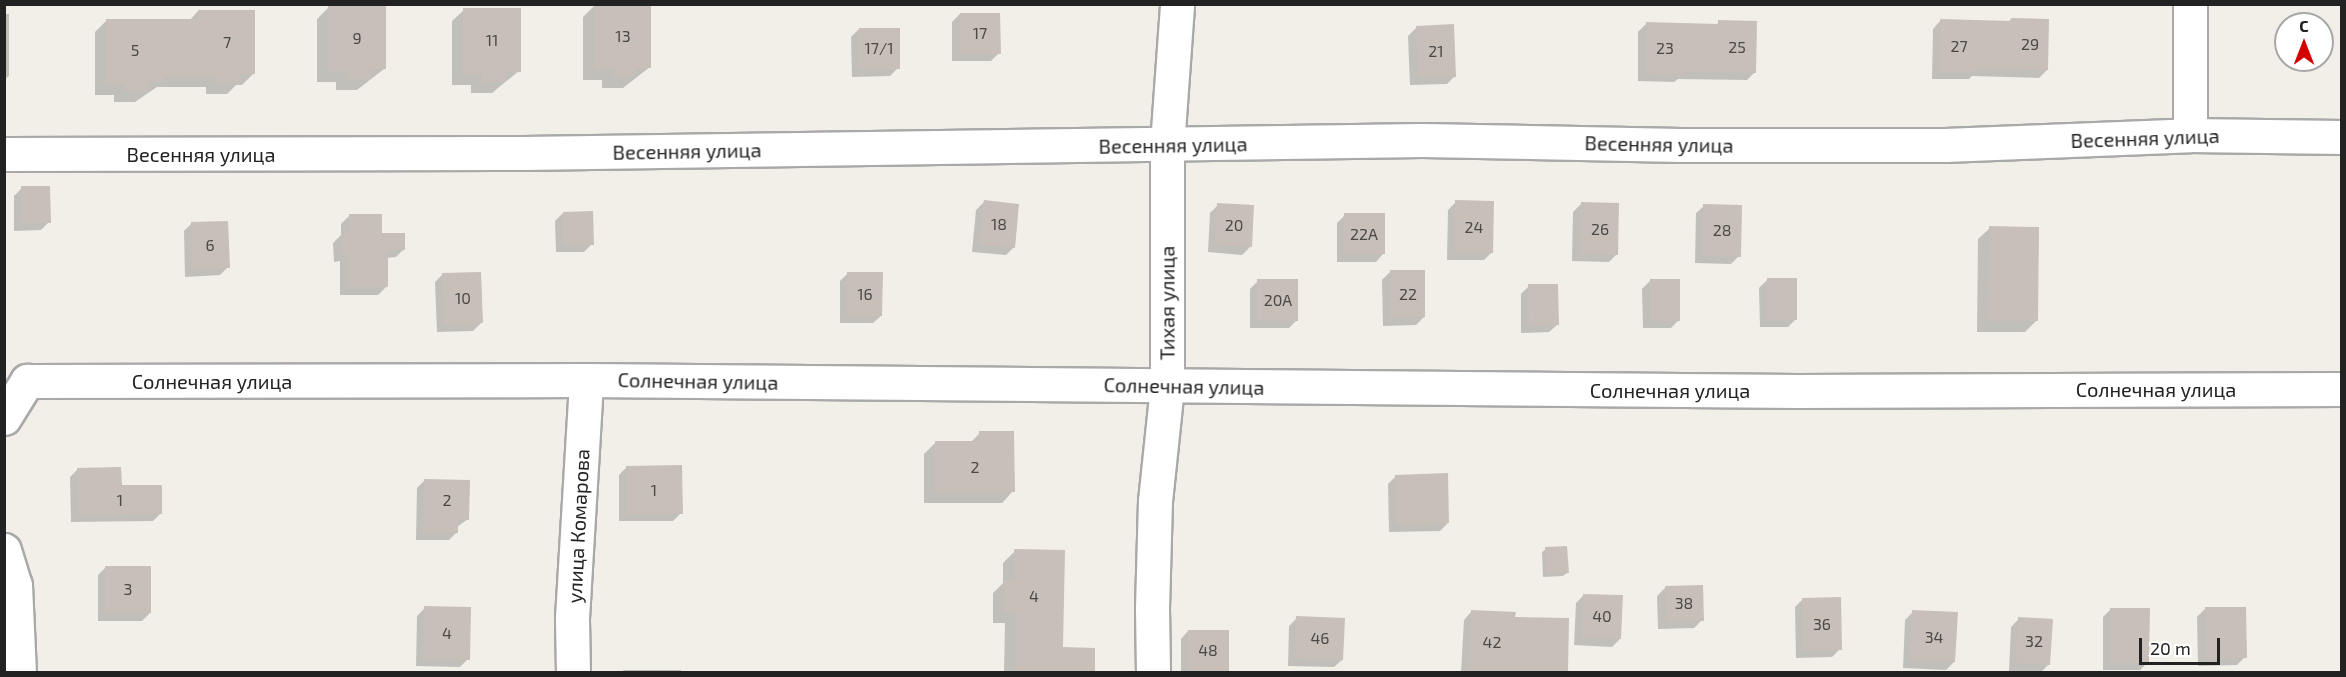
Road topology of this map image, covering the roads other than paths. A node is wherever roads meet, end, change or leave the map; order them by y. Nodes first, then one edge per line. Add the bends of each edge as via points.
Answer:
1 (1177, 4) edge
2 (2190, 4) edge
3 (2190, 135) junction
4 (2342, 137) edge
5 (1167, 145) junction
6 (4, 154) edge
7 (586, 380) junction
8 (1167, 386) junction
9 (2342, 388) edge
10 (4, 418) edge
11 (4, 550) edge
12 (19, 672) edge
13 (573, 672) edge
14 (1153, 672) edge

1 - 5 street, Тихая улица
2 - 3 street
3 - 4 street, Весенняя улица
3 - 5 street, Весенняя улица via 1945,145 1422,140
5 - 6 street, Весенняя улица via 523,153
5 - 8 street, Тихая улица
7 - 8 street, Солнечная улица
7 - 10 street, Солнечная улица via 27,381
7 - 13 street, улица Комарова via 572,618
8 - 9 street, Солнечная улица via 1798,391
8 - 14 street, Тихая улица via 1155,501
11 - 12 street via 15,585

